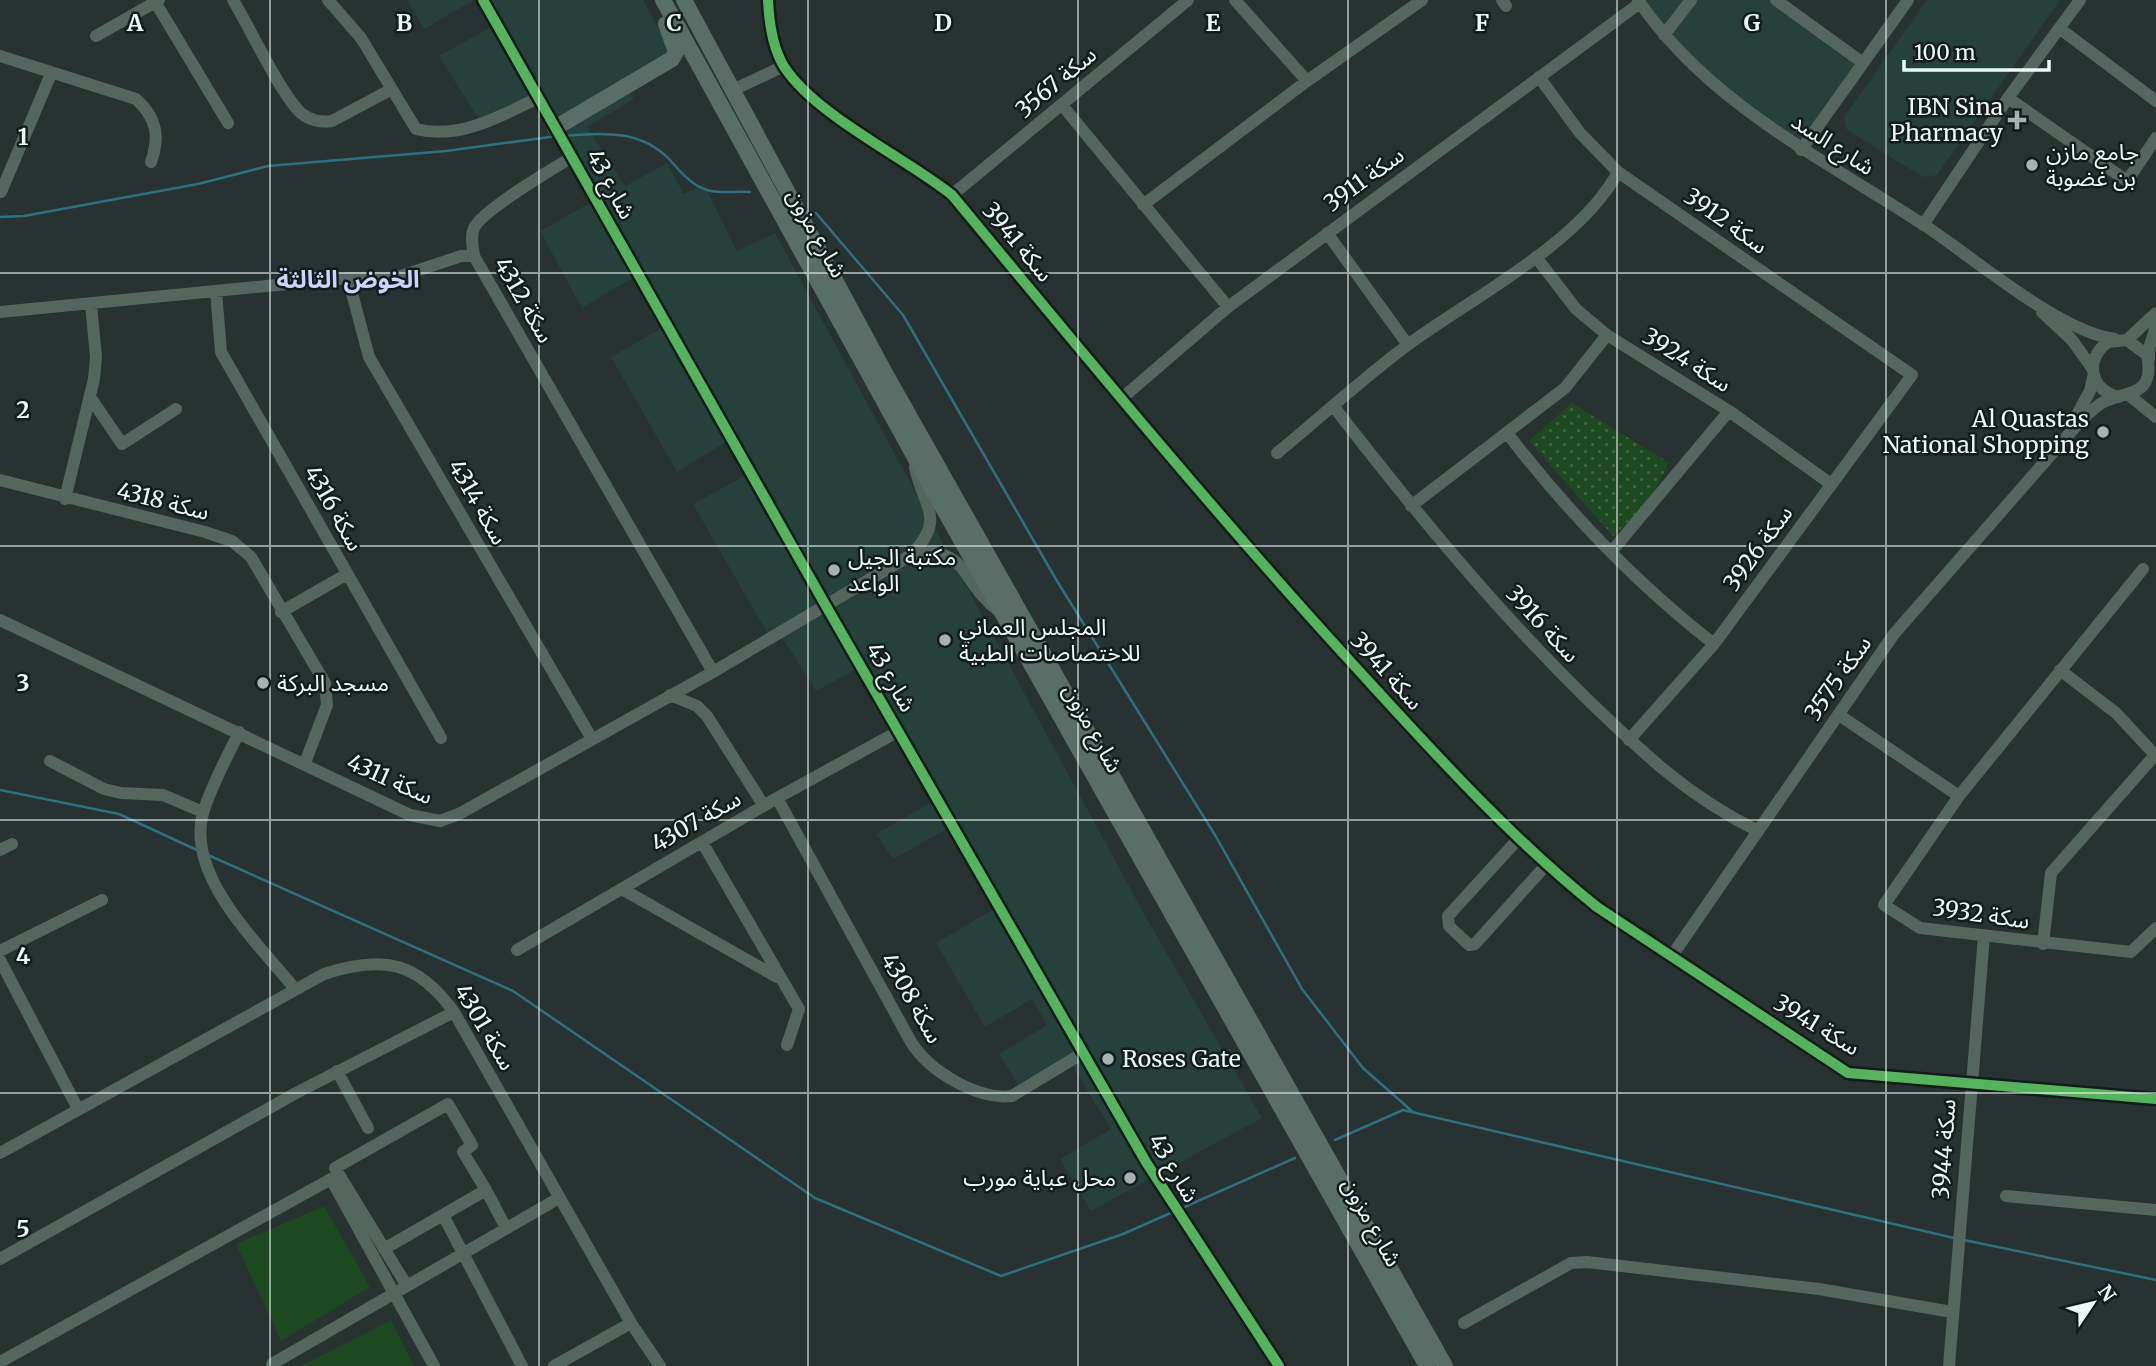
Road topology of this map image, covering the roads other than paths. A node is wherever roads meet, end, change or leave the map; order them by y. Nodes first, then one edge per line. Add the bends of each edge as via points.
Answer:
1 (233, 0) edge
2 (328, 0) edge
3 (483, 0) edge
4 (654, 0) edge
5 (663, 0) edge
6 (684, 0) edge
7 (768, 0) edge
8 (1188, 0) edge
9 (1235, 0) edge
10 (1422, 0) edge
11 (1691, 0) edge
12 (1776, 0) edge
13 (1908, 0) edge
14 (2080, 0) edge
15 (156, 1) edge
16 (1639, 1) edge
17 (2059, 28) junction
18 (1664, 35) junction
19 (96, 36) dead end
20 (0, 56) edge
21 (1863, 64) junction
22 (784, 66) junction
23 (51, 74) junction
24 (1539, 77) junction
25 (1307, 81) junction
26 (392, 89) junction
27 (733, 90) junction
28 (538, 98) junction
29 (2008, 98) junction
30 (2156, 101) edge
31 (1062, 104) junction
32 (228, 123) dead end
33 (555, 128) junction
34 (2156, 138) edge
35 (1801, 150) junction
36 (572, 157) junction
37 (151, 162) dead end
38 (1618, 172) junction
39 (1, 192) edge
40 (952, 195) junction
41 (1143, 205) junction
42 (1923, 225) junction
43 (1327, 233) junction
44 (474, 256) junction
45 (1536, 257) junction
46 (348, 278) junction
47 (216, 291) junction
48 (2027, 297) junction
49 (91, 304) junction
50 (1228, 307) junction
51 (0, 312) edge
52 (2156, 313) edge
53 (2156, 326) edge
54 (1607, 335) junction
55 (2122, 340) junction
56 (1408, 345) junction
57 (2150, 363) junction
58 (2093, 372) junction
59 (1912, 374) joint
60 (2150, 377) junction
61 (2156, 391) edge
62 (90, 397) junction
63 (2124, 397) junction
64 (1122, 399) junction
65 (1334, 407) junction
66 (176, 409) dead end
67 (1729, 411) junction
68 (2156, 417) edge
69 (1507, 433) junction
70 (2062, 440) junction
71 (1277, 453) dead end
72 (914, 456) junction
73 (0, 480) edge
74 (1831, 484) junction
75 (65, 499) junction
76 (1411, 506) junction
77 (1612, 551) junction
78 (911, 555) junction
79 (2143, 569) dead end
80 (347, 574) junction
81 (826, 607) junction
82 (281, 612) junction
83 (1003, 614) junction
84 (0, 620) edge
85 (1714, 644) junction
86 (2060, 670) junction
87 (713, 672) junction
88 (670, 695) junction
89 (1839, 715) junction
90 (239, 732) junction
91 (899, 732) junction
92 (441, 738) dead end
93 (592, 739) junction
94 (1629, 740) junction
95 (2156, 756) edge
96 (51, 761) dead end
97 (305, 763) junction
98 (1959, 796) junction
99 (777, 798) junction
100 (764, 806) junction
101 (203, 812) junction
102 (1758, 831) junction
103 (1520, 837) junction
104 (702, 842) junction
105 (1547, 864) junction
106 (622, 889) junction
107 (102, 901) dead end
108 (2156, 928) edge
109 (1984, 936) junction
110 (2043, 944) junction
111 (517, 950) dead end
112 (0, 951) edge
113 (1671, 957) junction
114 (0, 960) edge
115 (778, 977) junction
116 (295, 989) junction
117 (454, 1012) junction
118 (787, 1045) dead end
119 (1083, 1054) junction
120 (337, 1071) junction
121 (1970, 1083) junction
122 (2156, 1099) edge
123 (78, 1109) junction
124 (368, 1128) dead end
125 (0, 1153) edge
126 (486, 1190) junction
127 (2006, 1196) dead end
128 (559, 1198) junction
129 (2156, 1210) edge
130 (443, 1215) junction
131 (506, 1228) junction
132 (384, 1249) junction
133 (462, 1254) junction
134 (0, 1259) edge
135 (407, 1286) junction
136 (394, 1293) junction
137 (1390, 1301) junction
138 (1952, 1312) junction
139 (631, 1323) junction
140 (1464, 1323) dead end
141 (0, 1362) edge
142 (272, 1364) dead end
143 (434, 1366) edge
144 (522, 1366) edge
145 (554, 1366) edge
146 (660, 1366) edge
147 (1279, 1366) edge
148 (1419, 1366) edge
149 (1427, 1366) edge
150 (1445, 1366) edge
151 (1949, 1366) edge

1 - 26 street via 288,95 310,118 335,120
2 - 26 street via 361,38
3 - 28 street, شارع 43
4 - 33 main road via 672,38 676,52 672,59
5 - 72 main road, شارع مزون
6 - 27 main road, شارع مزون
7 - 22 street, سكة 3941
8 - 31 street, سكة 3567
9 - 25 street
10 - 25 street
11 - 18 street
12 - 21 street
13 - 21 street
14 - 17 street
15 - 19 street
15 - 32 street
16 - 18 street, شارع السد
16 - 24 street, سكة 3911
17 - 29 street
17 - 30 street
18 - 35 street, شارع السد via 1700,74
20 - 23 street
21 - 35 street
22 - 27 street
22 - 40 street, سكة 3941 via 839,119
23 - 37 street via 136,99 158,137
23 - 39 street
24 - 38 street, سكة 3912 via 1580,133
24 - 43 street, سكة 3911
25 - 41 street
26 - 28 street via 412,125 422,131 475,127
27 - 150 main road, شارع مزون via 885,373
28 - 33 street, شارع 43
29 - 34 street via 2127,181
29 - 42 street
31 - 40 street, سكة 3567
31 - 41 street
33 - 36 street, شارع 43
35 - 42 street, شارع السد
36 - 44 street via 477,224 472,239
36 - 81 street, شارع 43
38 - 45 street via 1597,204
38 - 59 street, سكة 3912
40 - 64 street, سكة 3941
41 - 50 street
42 - 48 street, شارع السد
43 - 50 street, سكة 3911
43 - 56 street
44 - 46 street, سكة 4312 via 395,278
44 - 87 street, سكة 4312
45 - 54 street, سكة 3924 via 1576,309
45 - 56 street
46 - 47 street, سكة 4312
46 - 93 street, سكة 4314 via 369,357
47 - 49 street, سكة 4312
47 - 80 street, سكة 4316 via 222,352
48 - 55 street, شارع السد via 2080,328
48 - 58 street, شارع السد via 2072,340
49 - 51 street, سكة 4312
49 - 62 street via 96,357
50 - 64 street, سكة 3911
52 - 55 street
53 - 57 street
54 - 67 street, سكة 3924
54 - 69 street via 1565,388
55 - 57 street via 2142,348
55 - 58 street via 2096,353
56 - 65 street
57 - 60 street
58 - 63 street via 2103,391
58 - 70 street, سكة 3575 via 2090,391
59 - 74 street, سكة 3926
60 - 61 street
60 - 63 street
62 - 66 street, سكة 4318 via 122,443
62 - 75 street
63 - 68 street
63 - 70 street, سكة 3575 via 2103,402
64 - 103 street, سكة 3941 via 1263,565 1415,732
65 - 71 street
65 - 76 street, سكة 3916
67 - 74 street, سكة 3924
67 - 77 street
69 - 76 street
69 - 77 street via 1546,484
70 - 89 street, سكة 3575 via 1894,634
72 - 78 street via 932,520 926,537
72 - 83 main road, شارع مزون
73 - 75 street, سكة 4318
74 - 85 street, سكة 3926
75 - 82 street, سكة 4318 via 232,541 251,557
76 - 94 street, سكة 3916 via 1521,634
77 - 85 street via 1664,605
78 - 81 street, سكة 4311
78 - 83 street via 934,551 952,557 986,601
79 - 86 street, سكة 3932
80 - 82 street
80 - 92 street, سكة 4316
81 - 87 street, سكة 4311
81 - 91 street, شارع 43
82 - 97 street, سكة 4318 via 325,682 327,705
83 - 137 main road, شارع مزون
84 - 90 street, سكة 4311
85 - 94 street, سكة 3926
86 - 95 street via 2116,713
86 - 98 street, سكة 3932
87 - 88 street, سكة 4311
88 - 93 street, سكة 4311
88 - 100 street via 697,706 707,716
89 - 98 street
89 - 102 street, سكة 3575
90 - 97 street, سكة 4311
90 - 101 street
91 - 99 street, سكة 4307
91 - 119 street, شارع 43
93 - 97 street, سكة 4311 via 440,821 410,815
94 - 102 street, سكة 3916 via 1716,810
95 - 110 street via 2051,873
96 - 101 street via 104,789 163,795
98 - 109 street, سكة 3932 via 1884,905 1920,928
99 - 100 street, سكة 4307
99 - 119 street, سكة 4308 via 911,1042 930,1066 1000,1097 1012,1096
100 - 104 street, سكة 4307
101 - 116 street via 202,853 214,884
102 - 113 street, سكة 3575
103 - 105 street, سكة 3941
103 - 105 street via 1448,916 1449,926 1469,945 1475,944
104 - 106 street, سكة 4307
104 - 115 street
105 - 113 street, سكة 3941 via 1597,907
106 - 111 street, سكة 4307
106 - 115 street
107 - 112 street
108 - 110 street, سكة 3932 via 2131,951
109 - 110 street, سكة 3932
109 - 121 street, سكة 3944
113 - 121 street, سكة 3941 via 1848,1073
114 - 123 street
115 - 118 street via 799,1009
116 - 117 street, سكة 4301 via 348,966 391,965 435,986
116 - 123 street, سكة 4301
117 - 120 street
117 - 128 street, سكة 4301
119 - 147 street, شارع 43 via 1175,1211
120 - 124 street
120 - 134 street
121 - 122 street, سكة 3941
121 - 138 street, سكة 3944
123 - 125 street, سكة 4301
126 - 130 street
126 - 131 street
126 - 132 street via 463,1152 472,1145 448,1104 335,1168
127 - 129 street
128 - 131 street
128 - 139 street, سكة 4301
130 - 132 street
130 - 133 street
131 - 133 street
132 - 135 street
133 - 135 street
133 - 144 street
135 - 136 street
136 - 141 street via 331,1179
136 - 142 street
136 - 143 street
137 - 148 main road
137 - 149 main road, شارع مزون
138 - 140 street via 1819,1289 1587,1262 1571,1263
138 - 151 street, سكة 3944
139 - 145 street
139 - 146 street, سكة 4301

